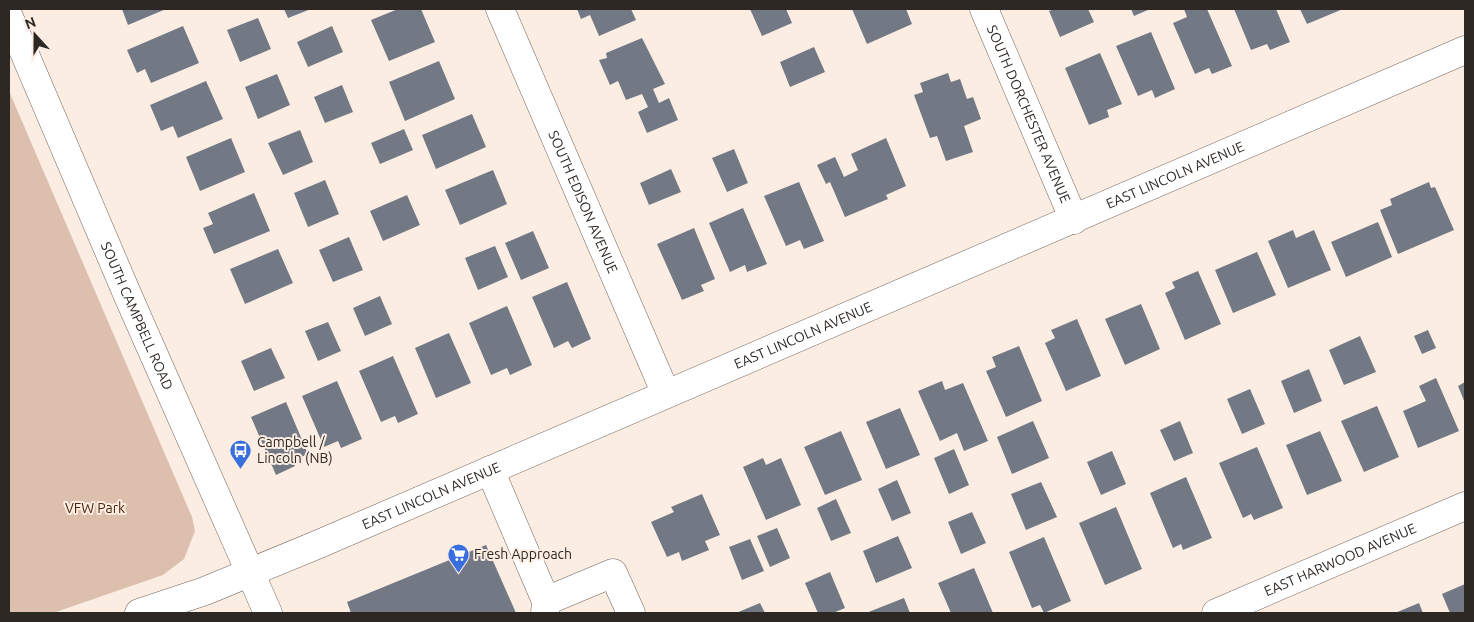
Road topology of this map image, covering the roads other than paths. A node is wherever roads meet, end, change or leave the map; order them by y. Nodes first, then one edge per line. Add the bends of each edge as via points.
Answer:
1 (500, 9) edge
2 (984, 9) edge
3 (9, 18) edge
4 (1465, 50) edge
5 (1074, 220) junction
6 (666, 394) junction
7 (490, 470) junction
8 (1465, 506) edge
9 (250, 573) junction
10 (545, 607) edge
11 (139, 613) edge
12 (268, 613) edge
13 (631, 613) edge
14 (1216, 613) edge

1 - 6 street, SOUTH EDISON AVENUE
2 - 5 street, SOUTH DORCHESTER AVENUE
3 - 9 street, SOUTH CAMPBELL ROAD
4 - 5 street, EAST LINCOLN AVENUE
5 - 6 street, EAST LINCOLN AVENUE
6 - 7 street, EAST LINCOLN AVENUE
7 - 9 street, EAST LINCOLN AVENUE
7 - 10 street
8 - 14 street, EAST HARWOOD AVENUE
9 - 11 street, EAST LINCOLN AVENUE
9 - 12 street, SOUTH CAMPBELL ROAD
10 - 13 street via 613,573

